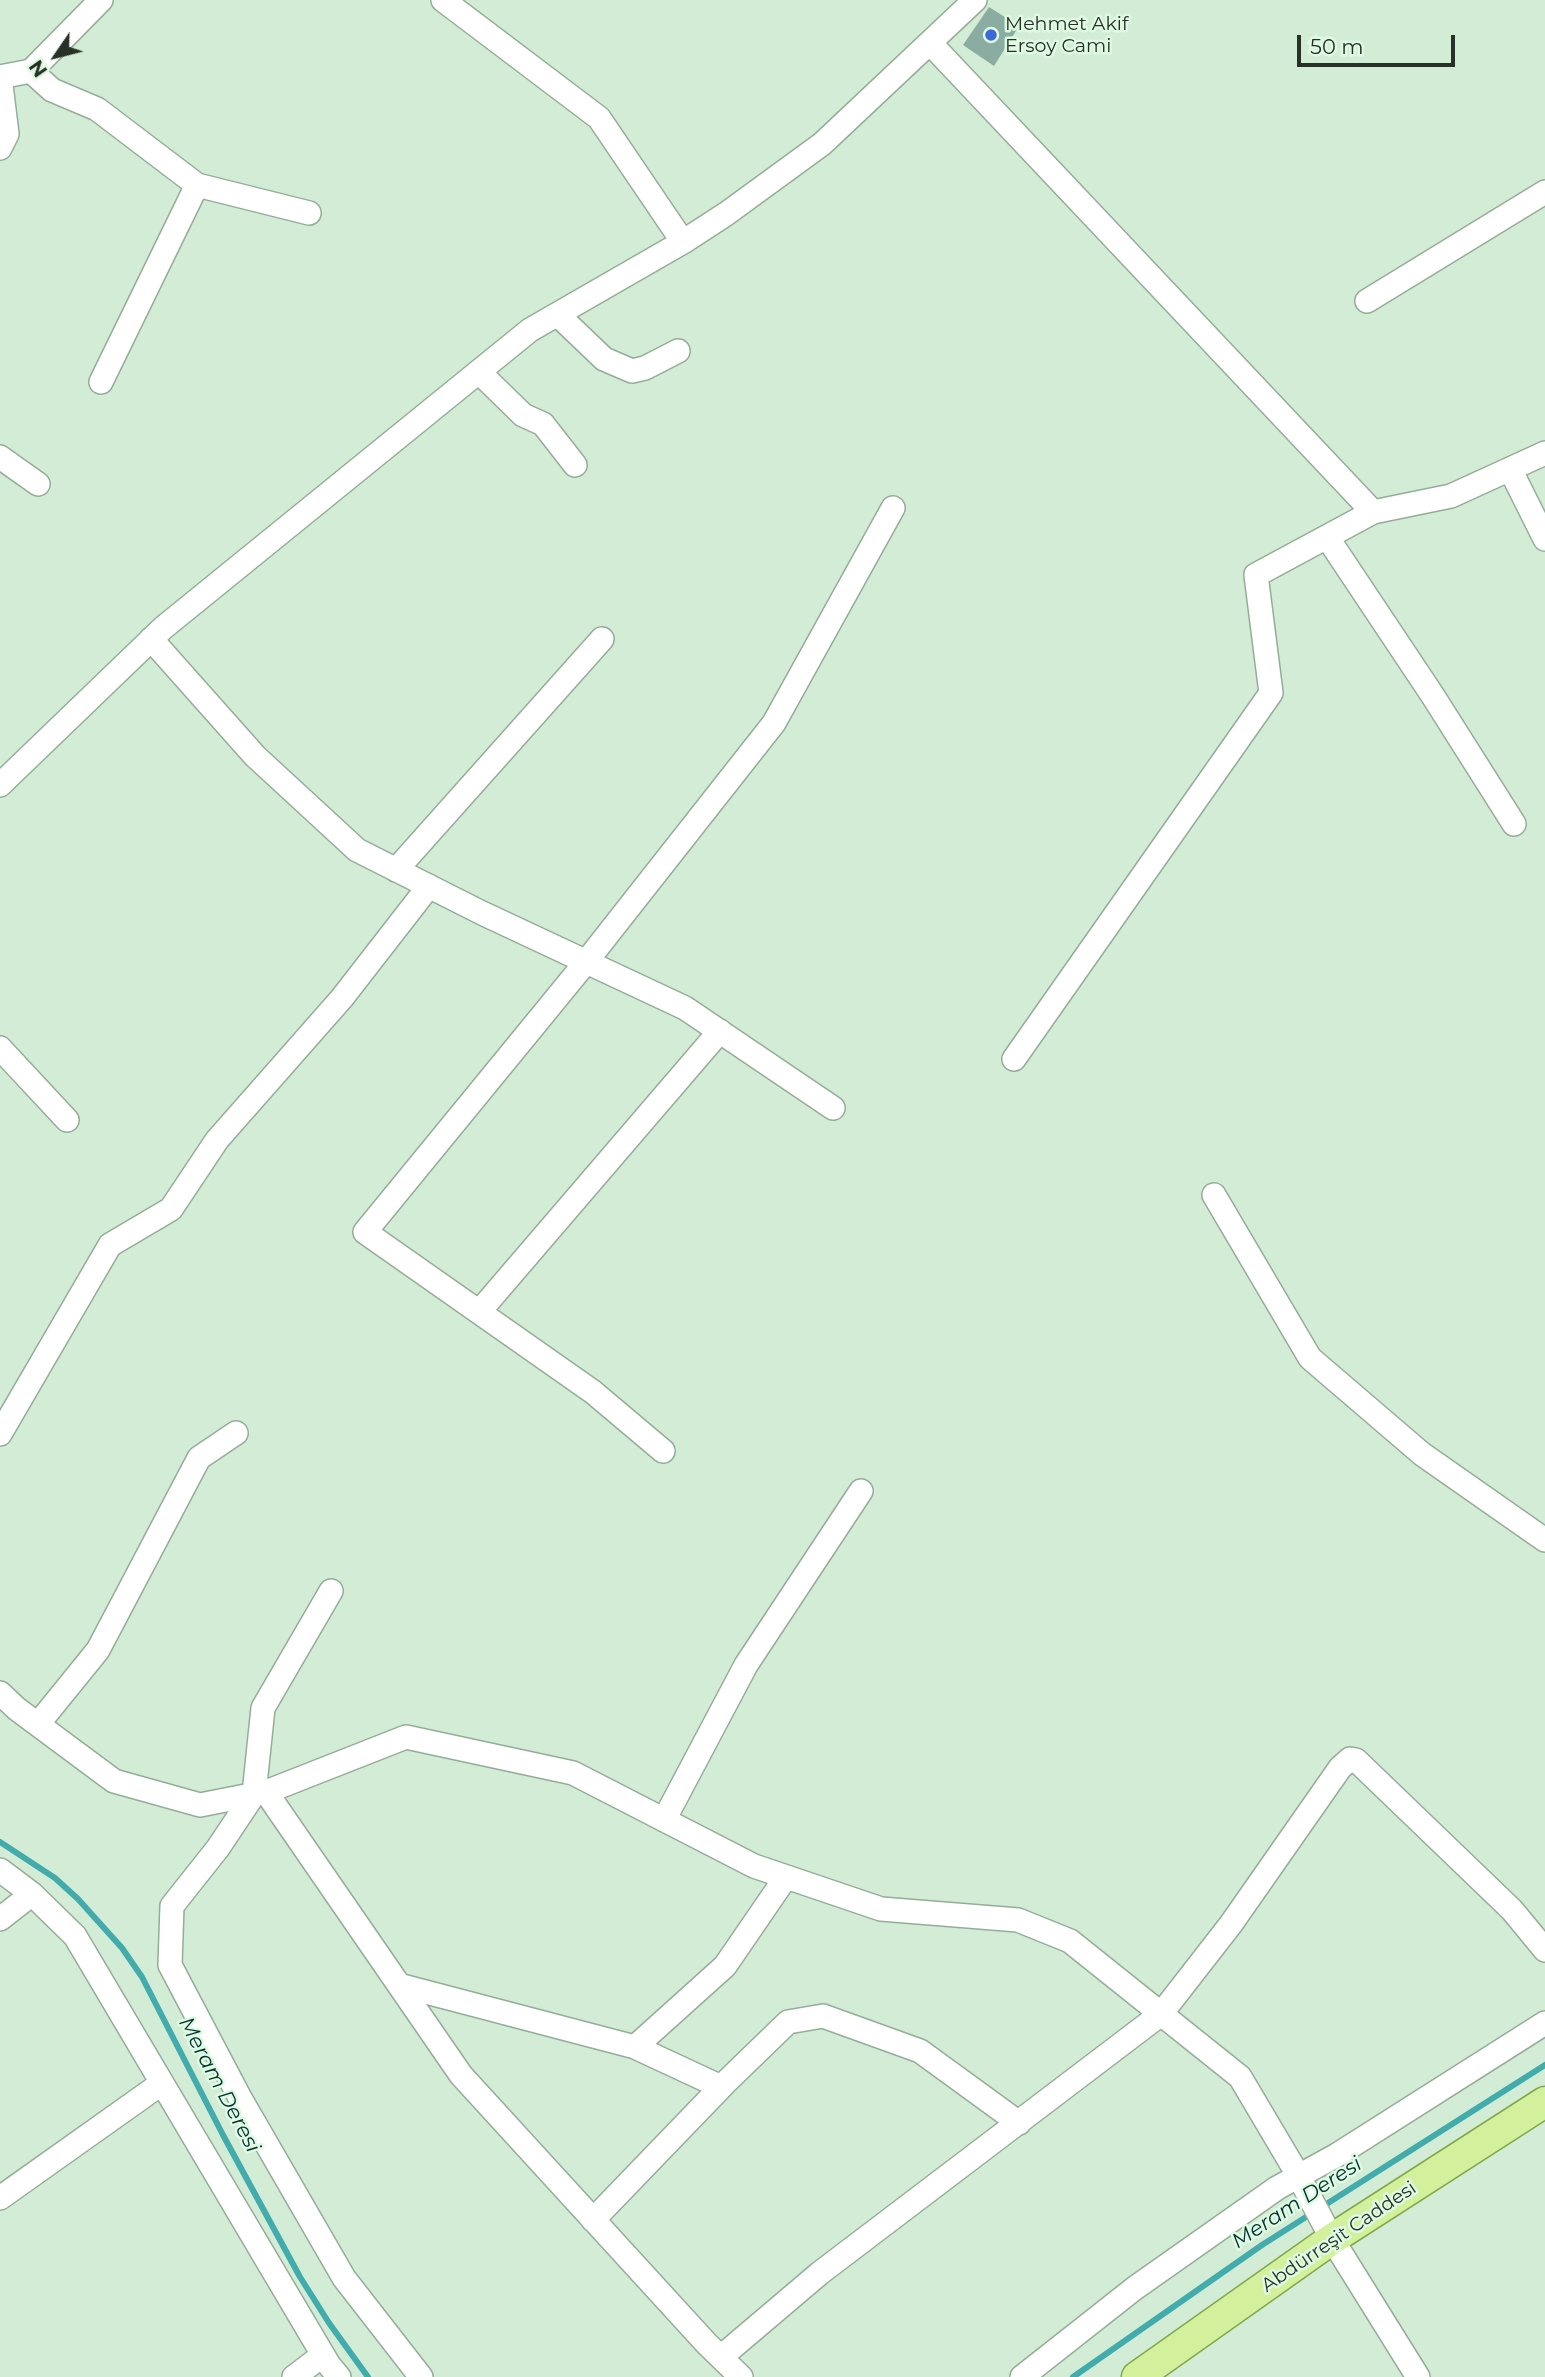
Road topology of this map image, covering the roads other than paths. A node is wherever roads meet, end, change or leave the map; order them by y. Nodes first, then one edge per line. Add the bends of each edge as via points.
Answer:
1 (101, 0) edge
2 (443, 0) edge
3 (975, 0) edge
4 (931, 44) junction
5 (32, 71) junction
6 (0, 148) edge
7 (197, 185) junction
8 (1545, 192) edge
9 (309, 213) dead end
10 (683, 242) junction
11 (1367, 301) dead end
12 (558, 315) junction
13 (678, 351) dead end
14 (479, 372) junction
15 (101, 382) dead end
16 (1545, 453) edge
17 (0, 457) edge
18 (575, 465) dead end
19 (1510, 469) junction
20 (38, 484) dead end
21 (893, 508) dead end
22 (1373, 512) junction
23 (1327, 537) junction
24 (1545, 539) edge
25 (151, 639) junction
26 (602, 639) dead end
27 (0, 785) edge
28 (1514, 824) dead end
29 (396, 870) junction
30 (429, 886) junction
31 (586, 961) junction
32 (720, 1031) junction
33 (0, 1048) edge
34 (1014, 1059) dead end
35 (833, 1108) dead end
36 (67, 1119) dead end
37 (1214, 1195) dead end
38 (479, 1312) junction
39 (236, 1433) dead end
40 (0, 1434) edge
41 (663, 1451) dead end
42 (861, 1491) dead end
43 (1545, 1540) edge
44 (331, 1591) dead end
45 (0, 1693) edge
46 (38, 1724) junction
47 (260, 1793) junction
48 (664, 1820) junction
49 (0, 1871) edge
50 (786, 1877) junction
51 (32, 1894) junction
52 (0, 1919) edge
53 (1545, 1950) edge
54 (399, 1985) junction
55 (1161, 2014) junction
56 (1545, 2022) edge
57 (635, 2047) junction
58 (162, 2083) junction
59 (721, 2087) junction
60 (1545, 2102) edge
61 (1018, 2123) junction
62 (1298, 2175) junction
63 (0, 2198) edge
64 (593, 2220) junction
65 (1329, 2232) junction
66 (323, 2355) junction
67 (721, 2357) junction
68 (1147, 2374) edge
69 (294, 2377) edge
70 (339, 2377) edge
71 (421, 2377) edge
72 (741, 2377) edge
73 (1022, 2377) edge
74 (1418, 2377) edge

1 - 5 street
2 - 10 street via 599,118
3 - 4 street
4 - 10 street via 822,144
4 - 22 street
5 - 6 street via 0,76 7,134
5 - 7 street via 52,90 97,109
7 - 9 street
7 - 15 street
8 - 11 street
10 - 12 street
12 - 13 street via 604,359 632,371
12 - 14 street via 530,330
14 - 18 street via 523,415 543,424
14 - 25 street
16 - 19 street
17 - 20 street
19 - 22 street via 1451,496
19 - 24 street
21 - 31 street via 774,723
22 - 23 street
23 - 28 street
23 - 34 street via 1256,575 1270,693
25 - 27 street
25 - 29 street via 255,756 357,850
26 - 29 street
29 - 30 street
30 - 31 street
30 - 40 street via 342,998 217,1140 171,1209 110,1245
31 - 32 street via 685,1008
31 - 38 street via 365,1231
32 - 35 street
32 - 38 street
33 - 36 street
37 - 43 street via 1310,1358 1422,1454
38 - 41 street via 593,1392
39 - 46 street via 199,1458 98,1650
42 - 48 street via 746,1665
44 - 47 street via 263,1708
45 - 46 street
46 - 47 street via 114,1781 200,1805
47 - 48 street via 406,1737 573,1773
47 - 54 street
47 - 71 street via 172,1906 170,1965 344,2278
48 - 50 street via 754,1866
49 - 51 street
50 - 55 street via 881,1909 1018,1920 1070,1941
50 - 57 street via 725,1966
51 - 52 street
51 - 58 street via 75,1936
53 - 55 street via 1503,1901 1356,1759 1350,1759
54 - 57 street
54 - 64 street via 461,2075
55 - 61 street
55 - 62 street via 1240,2077
56 - 62 street via 1337,2155
57 - 59 street
58 - 63 street
58 - 66 street
59 - 61 street via 788,2022 823,2016 920,2051
59 - 64 street
60 - 65 main road, Abdürreşit Caddesi
61 - 67 street via 820,2273
62 - 65 street
62 - 73 street via 1135,2288
64 - 67 street
65 - 68 main road, Abdürreşit Caddesi
65 - 74 street
66 - 69 street
66 - 70 street
67 - 72 street

